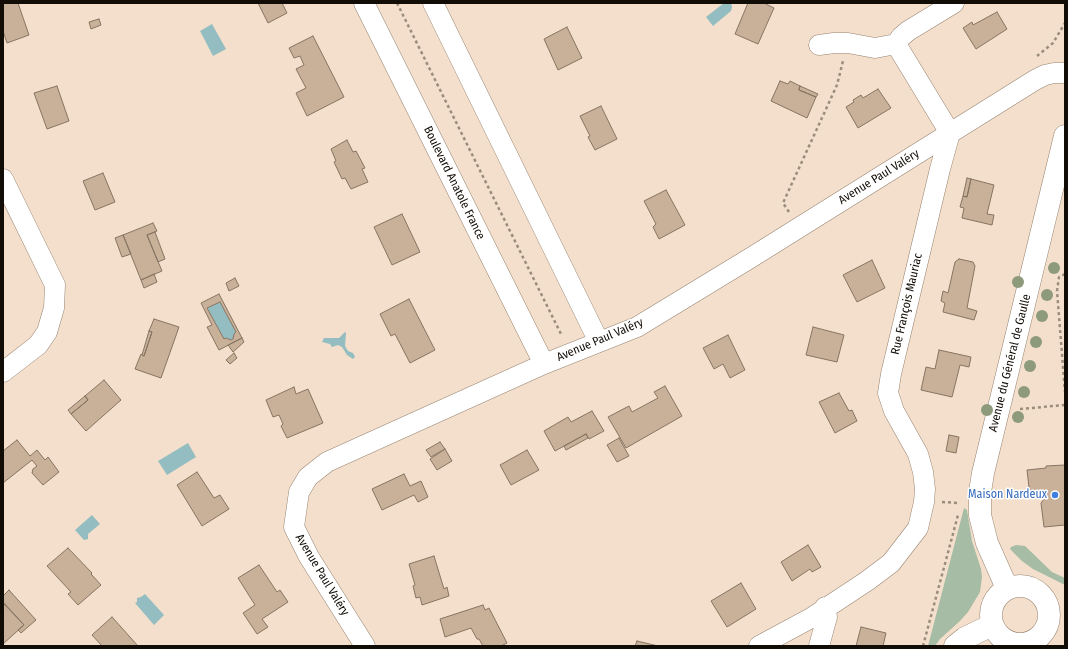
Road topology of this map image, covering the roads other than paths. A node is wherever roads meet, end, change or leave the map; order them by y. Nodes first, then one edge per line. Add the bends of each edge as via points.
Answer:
1 (364, 3) edge
2 (433, 3) edge
3 (954, 3) edge
4 (896, 44) junction
5 (819, 45) dead end
6 (1065, 73) edge
7 (950, 133) junction
8 (1065, 136) edge
9 (3, 179) edge
10 (599, 342) junction
11 (544, 364) junction
12 (3, 372) edge
13 (1007, 588) junction
14 (825, 607) junction
15 (1057, 609) edge
16 (992, 625) junction
17 (1029, 644) edge
18 (365, 646) edge
19 (759, 646) edge
20 (819, 646) edge
21 (955, 646) edge

1 - 11 street, Boulevard Anatole France
2 - 10 street
3 - 4 street via 908,31
4 - 5 street via 875,48 848,43
4 - 7 street
6 - 7 street, Avenue Paul Valéry via 1045,75 1035,80
7 - 10 street, Avenue Paul Valéry via 637,326
7 - 14 street, Rue François Mauriac via 888,393 894,410 918,454 923,472 924,502 918,528 891,563
8 - 13 street, Avenue du Général de Gaulle via 980,492 980,515 987,543
9 - 12 street via 55,285 54,308 47,332 38,346
10 - 11 street, Avenue Paul Valéry
11 - 18 street, Avenue Paul Valéry via 328,462 308,477 299,492 294,528 309,557
13 - 15 street via 1016,585 1033,588
13 - 16 street via 997,596 991,608
14 - 19 street, Rue François Mauriac via 811,618
14 - 20 street via 827,617
15 - 17 street via 1049,618 1042,633
16 - 17 street via 1003,639 1011,643
16 - 21 street via 965,638

